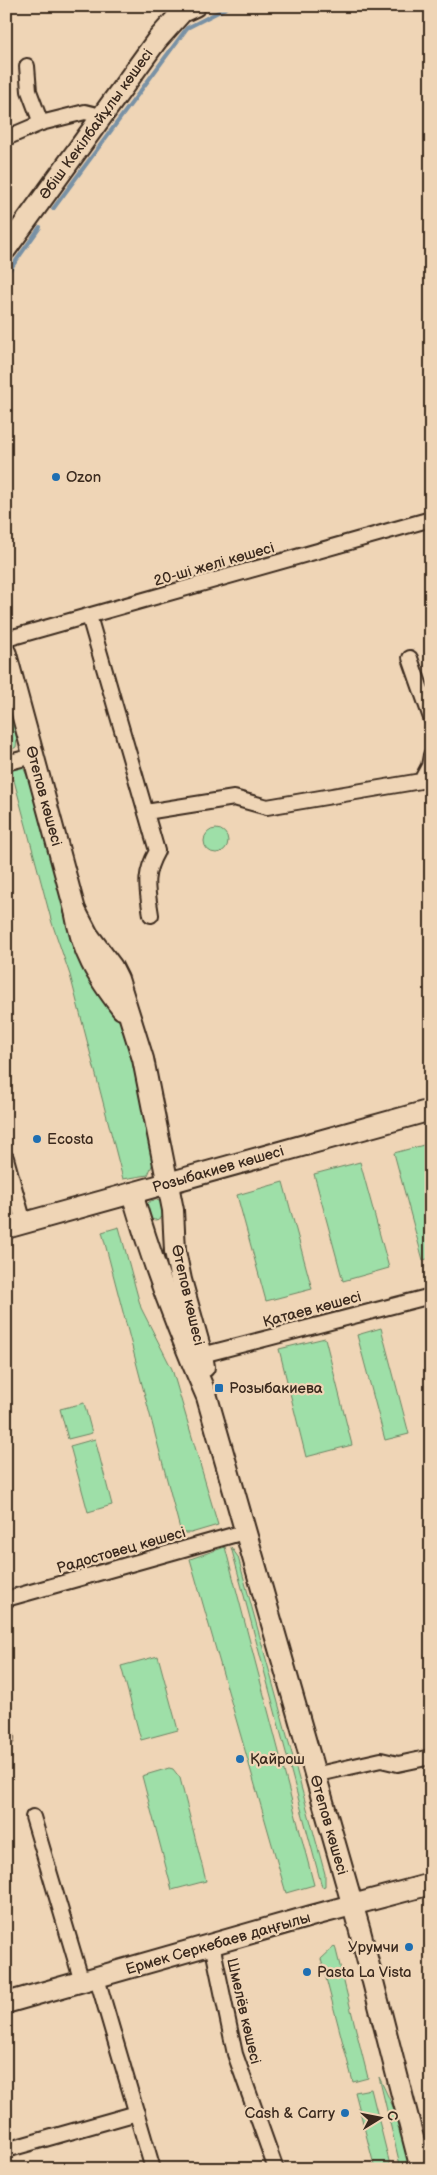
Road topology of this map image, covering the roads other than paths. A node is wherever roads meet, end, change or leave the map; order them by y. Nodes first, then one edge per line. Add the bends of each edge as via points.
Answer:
1 (195, 6) edge
2 (27, 66) dead end
3 (100, 119) junction
4 (41, 123) junction
5 (6, 138) edge
6 (6, 249) edge
7 (431, 519) edge
8 (89, 616) junction
9 (6, 639) edge
10 (6, 654) edge
11 (410, 658) dead end
12 (431, 718) edge
13 (33, 756) junction
14 (431, 756) edge
15 (6, 763) edge
16 (146, 812) junction
17 (151, 915) dead end
18 (431, 1110) edge
19 (6, 1158) edge
20 (168, 1183) junction
21 (132, 1193) junction
22 (15, 1226) edge
23 (431, 1296) edge
24 (202, 1355) junction
25 (207, 1397) junction
26 (244, 1532) junction
27 (6, 1599) edge
28 (431, 1757) edge
29 (314, 1775) junction
30 (33, 1817) dead end
31 (431, 1884) edge
32 (352, 1906) junction
33 (212, 1944) junction
34 (89, 1980) junction
35 (6, 2003) edge
36 (137, 2114) junction
37 (6, 2150) edge
38 (153, 2169) edge
39 (276, 2169) edge
40 (420, 2169) edge

1 - 3 street, Әбіш Кекілбайұлы көшесі via 182,12 156,40
2 - 4 street via 29,90
3 - 4 street via 85,112
3 - 6 street, Әбіш Кекілбайұлы көшесі
4 - 5 street
7 - 8 street, 20-ші желі көшесі
8 - 9 street, 20-ші желі көшесі
8 - 16 street
10 - 13 street, Өтепов көшесі
11 - 12 street
13 - 15 street
13 - 20 street, Өтепов көшесі via 75,910 118,979 143,1059
14 - 16 street via 421,781 267,807 234,798
16 - 17 street via 157,851 148,867
18 - 20 street, Розыбакиев көшесі
19 - 22 street
20 - 21 street, Розыбакиев көшесі
20 - 24 street, Өтепов көшесі via 181,1280
21 - 22 street, Розыбакиев көшесі
21 - 25 street, Өтепов көшесі via 145,1237
23 - 24 street, Қатаев көшесі
24 - 25 street, Өтепов көшесі
25 - 26 street, Өтепов көшесі
26 - 27 street, Радостовец көшесі
26 - 29 street, Өтепов көшесі
28 - 29 street via 398,1764 381,1760
29 - 32 street, Өтепов көшесі
30 - 34 street
31 - 32 street, Ермек Серкебаев даңғылы
32 - 33 street, Ермек Серкебаев даңғылы
32 - 40 street, Өтепов көшесі
33 - 34 street, Ермек Серкебаев даңғылы
33 - 39 street, Шмелёв көшесі via 235,2054
34 - 35 street, Ермек Серкебаев даңғылы
34 - 36 street
36 - 37 street
36 - 38 street

